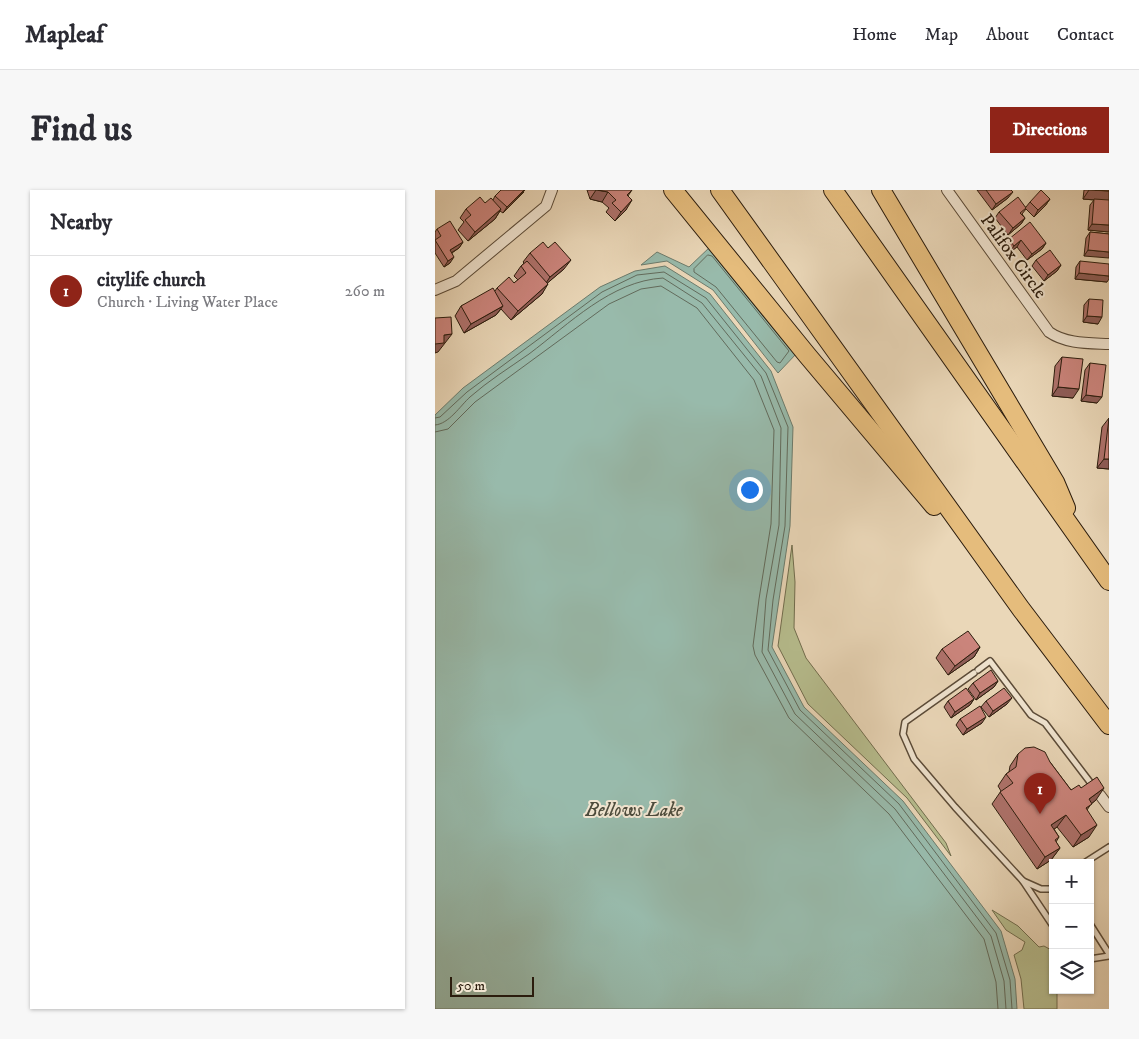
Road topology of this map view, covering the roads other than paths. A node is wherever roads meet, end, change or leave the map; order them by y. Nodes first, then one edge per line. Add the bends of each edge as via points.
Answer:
1 (552, 190) edge
2 (673, 190) edge
3 (720, 190) edge
4 (833, 190) edge
5 (881, 190) edge
6 (947, 190) edge
7 (435, 290) edge
8 (1109, 344) edge
9 (1079, 538) junction
10 (1109, 581) edge
11 (1021, 609) junction
12 (1109, 725) edge
13 (1100, 795) joint
14 (1109, 807) edge
15 (1109, 847) edge
16 (1090, 859) edge
17 (1023, 881) junction
18 (1049, 889) edge
19 (1049, 920) edge
20 (1094, 931) edge
21 (1109, 955) edge
22 (1094, 958) edge

1 - 7 street via 546,206 456,281
2 - 11 highway
3 - 11 highway
4 - 9 highway
5 - 9 highway via 1055,482
6 - 8 street, Palifox Circle via 1049,332 1058,338
9 - 10 highway
11 - 12 highway
13 - 14 street
13 - 17 lane via 1045,723 1031,715 990,661 905,722 903,734 914,759
15 - 16 lane
17 - 18 lane
17 - 19 lane
20 - 21 lane
21 - 22 lane

